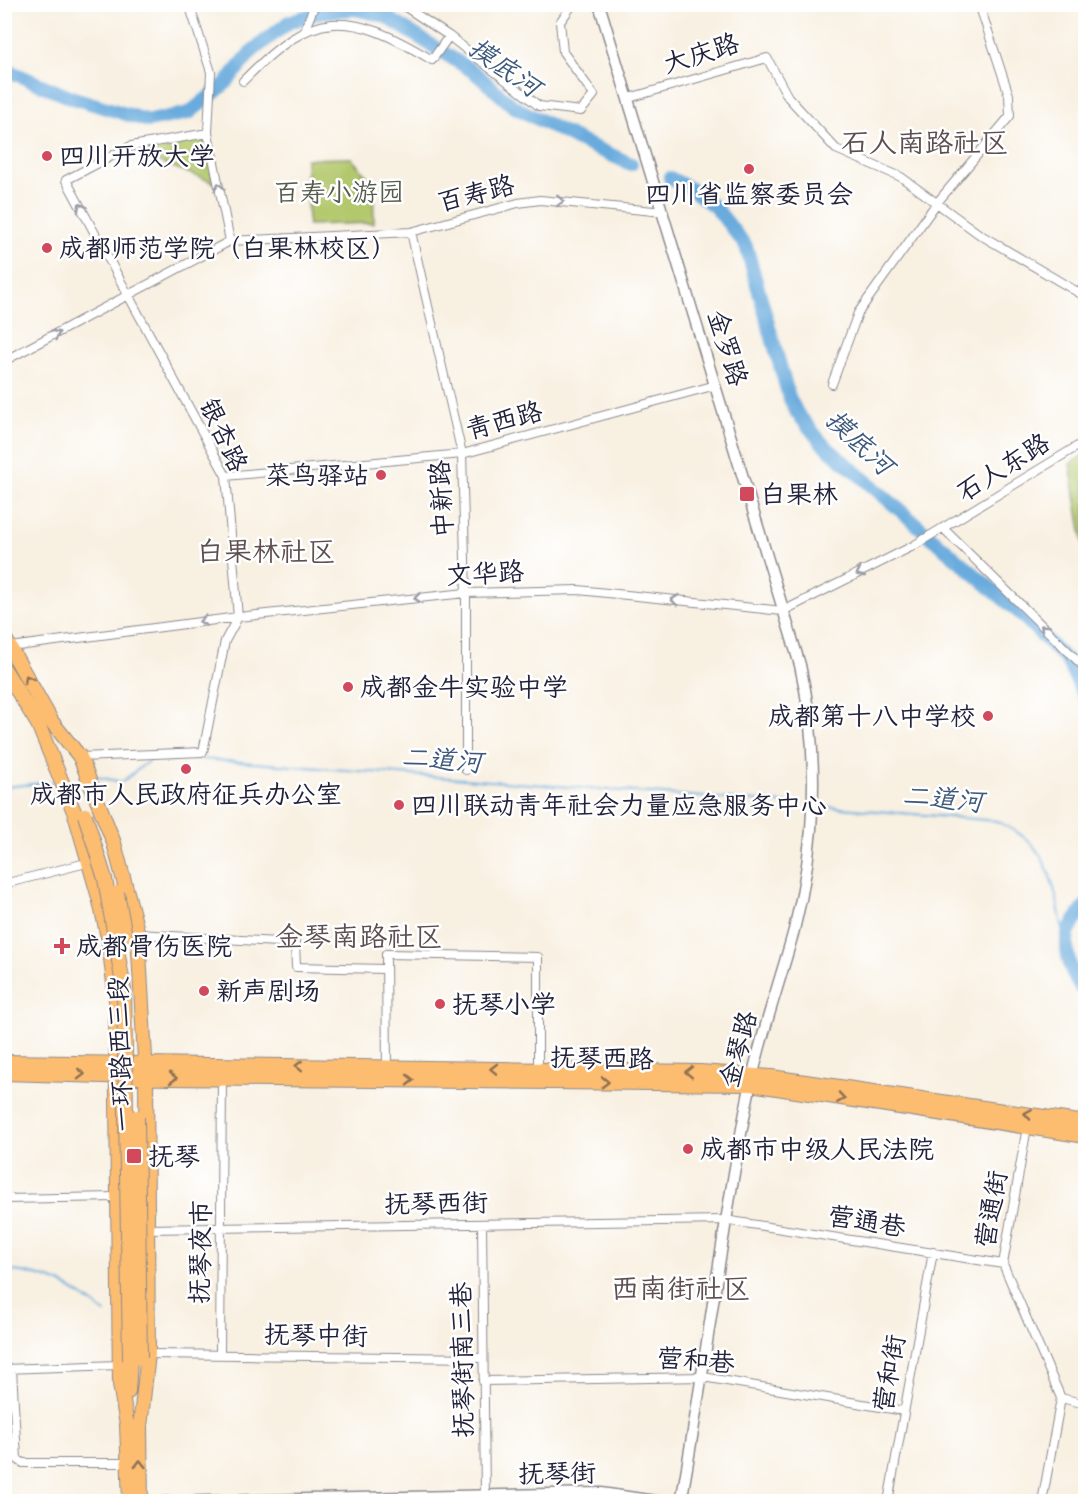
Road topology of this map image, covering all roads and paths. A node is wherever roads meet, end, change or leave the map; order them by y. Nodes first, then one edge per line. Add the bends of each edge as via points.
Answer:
1 (189, 4) edge
2 (401, 4) edge
3 (573, 4) edge
4 (599, 4) edge
5 (979, 4) edge
6 (315, 5) edge
7 (305, 28) junction
8 (447, 40) junction
9 (243, 81) dead end
10 (629, 98) junction
11 (208, 133) junction
12 (936, 204) junction
13 (664, 212) junction
14 (411, 231) junction
15 (230, 241) junction
16 (129, 295) junction
17 (1086, 297) edge
18 (4, 362) edge
19 (832, 384) dead end
20 (716, 385) junction
21 (1086, 441) edge
22 (462, 454) junction
23 (226, 476) junction
24 (944, 529) junction
25 (466, 593) junction
26 (783, 611) junction
27 (238, 616) junction
28 (7, 642) edge
29 (4, 669) edge
30 (1086, 669) edge
31 (45, 723) junction
32 (80, 757) junction
33 (466, 770) dead end
34 (90, 862) junction
35 (4, 884) edge
36 (138, 934) junction
37 (385, 969) junction
38 (4, 1062) edge
39 (115, 1069) junction
40 (146, 1070) junction
41 (387, 1071) junction
42 (4, 1073) edge
43 (538, 1073) junction
44 (222, 1078) junction
45 (752, 1080) junction
46 (1086, 1123) edge
47 (1027, 1128) junction
48 (1086, 1136) edge
49 (117, 1197) junction
50 (4, 1199) edge
51 (725, 1220) junction
52 (482, 1224) junction
53 (223, 1228) junction
54 (147, 1229) junction
55 (933, 1252) junction
56 (1003, 1264) junction
57 (220, 1355) junction
58 (483, 1358) junction
59 (134, 1359) junction
60 (8, 1369) edge
61 (704, 1377) junction
62 (483, 1381) junction
63 (1061, 1398) junction
64 (1086, 1404) edge
65 (904, 1412) junction
66 (134, 1426) junction
67 (129, 1463) junction
68 (485, 1496) junction
69 (130, 1502) edge
70 (141, 1502) edge
71 (164, 1502) edge
72 (662, 1502) edge
73 (681, 1502) edge
74 (888, 1502) edge
75 (1042, 1502) edge

1 - 11 street via 211,72
2 - 8 street
3 - 8 street via 560,22 563,52 594,95 581,111 539,106
4 - 10 street
5 - 12 street via 1008,95 1010,116
6 - 7 street
7 - 8 street via 342,23 365,26 432,60
7 - 9 street via 269,54
10 - 12 street, 大庆路 via 767,58 788,97 836,149 901,177
10 - 13 street, 金罗路
15 -> 11 street
16 -> 11 street, 银杏路 via 66,180 131,146
12 - 17 street, 大庆路
12 - 19 street via 858,313
14 -> 13 street, 百寿路 via 540,200
13 - 20 street, 金罗路
14 - 15 street, 百寿路
14 - 22 street, 中新路
15 - 16 street, 百寿路
18 -> 16 street, 百寿路
16 - 23 street, 银杏路
20 - 22 street, 青西路
20 - 26 street, 金罗路
21 - 24 street, 石人东路
22 - 23 street, 青西路
22 - 25 street, 中新路
23 - 27 street, 银杏路
24 -> 26 street
30 -> 24 street
26 -> 25 street, 文华路 via 578,590
25 -> 27 street, 文华路
25 - 33 street, 中新路
26 - 45 street, 金琴路 via 809,706 813,746 810,842 795,927
27 -> 28 street, 文华路
27 - 32 street via 225,641 203,752
31 -> 28 main road, 一环路西三段
29 - 31 main road, 一环路西三段
31 - 32 main road, 一环路西三段
31 - 34 main road, 一环路西三段
31 - 59 main road, bridge via 89,814 105,879 124,990
32 - 36 main road, 一环路西三段 via 114,843
34 - 35 street
34 - 39 main road, 一环路西三段 via 109,942 116,999
36 - 37 street via 295,943 296,967
36 - 40 main road, 一环路西三段
37 - 41 street
37 - 43 street via 386,954 538,957
38 - 39 main road
39 - 40 main road, 抚琴西路
42 -> 39 main road
39 - 49 main road, 一环路西三段
41 -> 40 main road, 抚琴西路
40 -> 44 main road, 抚琴西路
40 - 54 main road, 一环路西三段
43 -> 41 main road, 抚琴西路
45 -> 43 main road, 抚琴西路 via 700,1072
44 -> 45 main road, 抚琴西路
44 - 53 street, 抚琴夜市
46 -> 45 main road, 抚琴西路
45 -> 47 main road, 抚琴西路
45 - 51 street, 金琴路
47 - 48 main road, 抚琴西路
47 - 56 street, 营通街
49 - 50 street
49 - 59 main road, 一环路西三段
51 - 52 street, 抚琴西街
51 - 55 street, 营通巷
51 - 61 street, 金琴路
52 - 53 street, 抚琴西街
52 - 58 street, 抚琴街南三巷
53 - 54 street, 抚琴西街
53 - 57 street, 抚琴夜市
54 - 59 main road, 一环路西三段
55 - 56 street, 营通巷
55 - 65 street, 营和街
56 - 63 street, 营通街
57 - 58 street, 抚琴中街
57 - 59 street, 抚琴中街
58 - 62 street, 抚琴街南三巷
59 - 60 street, 抚琴中街
59 - 66 main road
59 - 66 main road, 一环路西三段
60 - 67 street via 17,1459 23,1463
61 - 62 street, 营和巷
61 - 65 street, 营和巷
61 - 73 street, 金琴路
62 - 68 street, 抚琴街南三巷
63 - 64 street
63 - 75 street
65 - 74 street, 营和街
66 - 67 main road, 一环路西三段
70 -> 66 main road, 一环路西三段
67 - 69 main road, 一环路西三段
68 - 71 street, 抚琴街
68 - 72 street, 抚琴街 via 601,1493

